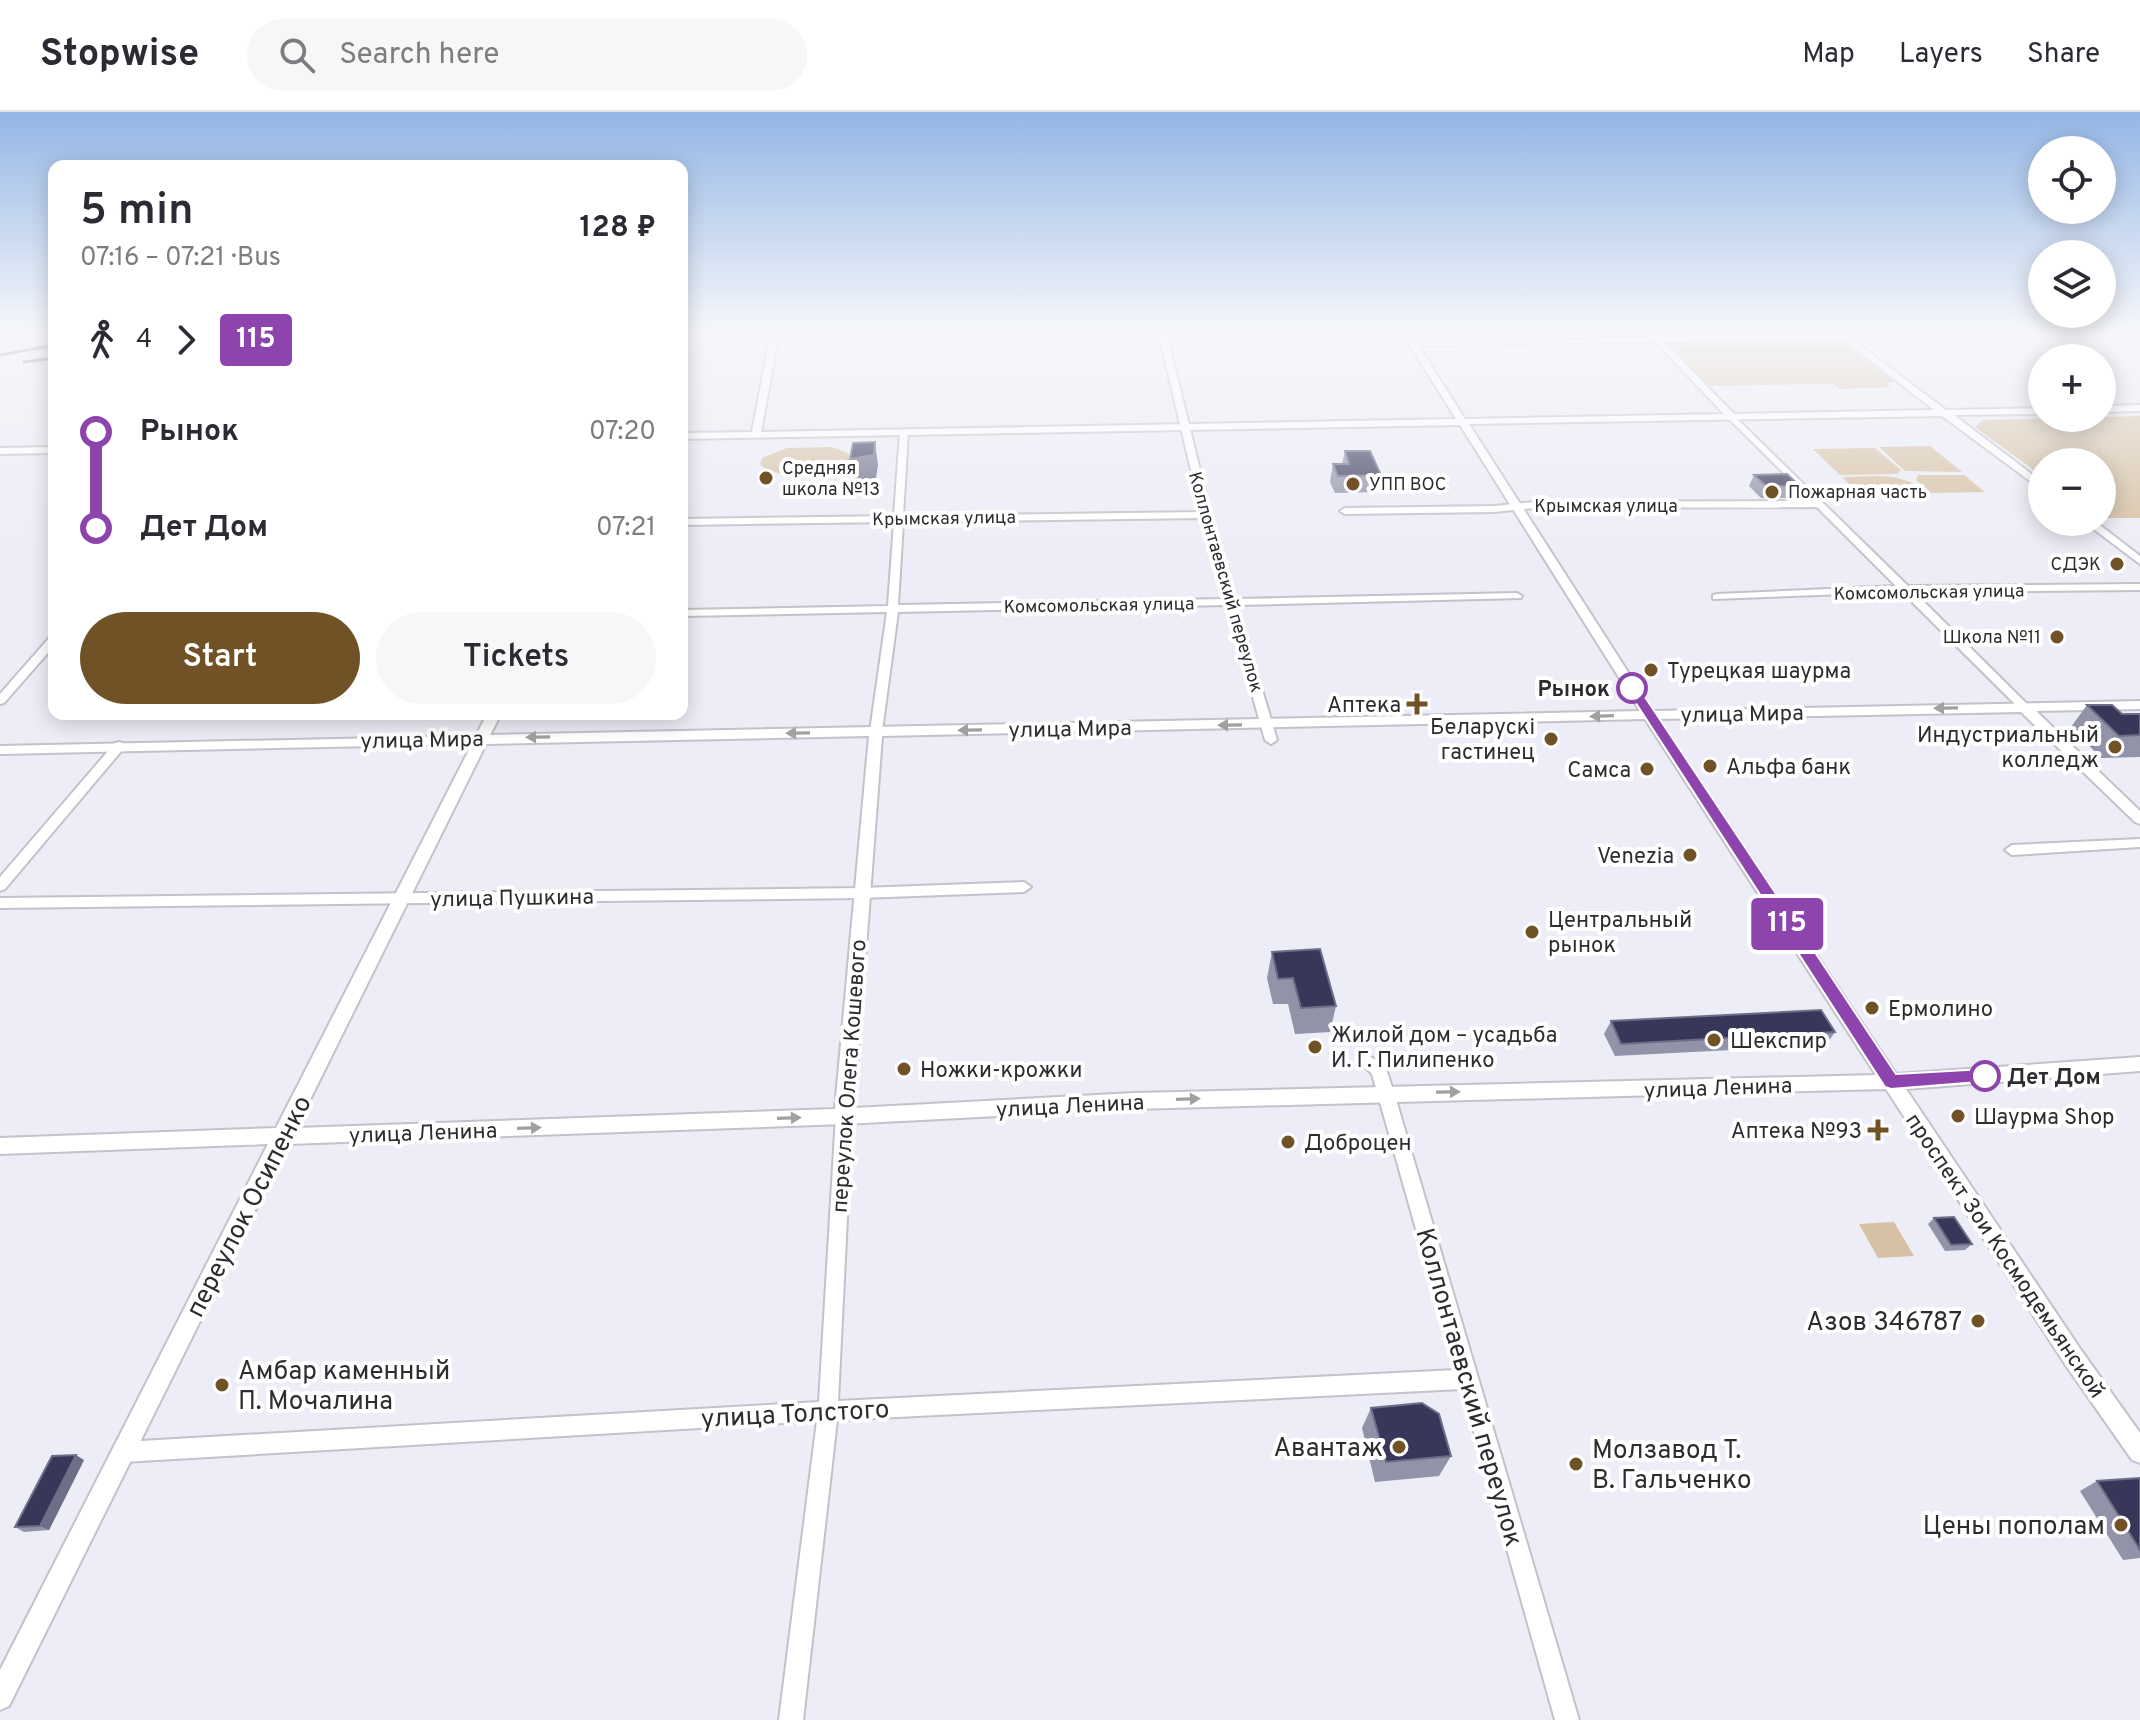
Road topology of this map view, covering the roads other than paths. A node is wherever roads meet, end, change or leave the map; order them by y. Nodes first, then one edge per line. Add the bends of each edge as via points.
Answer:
1 (761, 406) edge
2 (1178, 406) edge
3 (1453, 406) edge
4 (1722, 406) edge
5 (1936, 406) edge
6 (2140, 408) edge
7 (2116, 409) edge
8 (2028, 411) edge
9 (1945, 413) junction
10 (1732, 417) junction
11 (1463, 421) junction
12 (1183, 427) junction
13 (904, 432) junction
14 (756, 434) junction
15 (688, 436) edge
16 (48, 450) edge
17 (0, 451) edge
18 (2028, 476) edge
19 (1820, 504) junction
20 (1516, 506) junction
21 (1345, 511) dead end
22 (1206, 515) junction
23 (897, 518) junction
24 (688, 522) edge
25 (2107, 536) edge
26 (2140, 561) edge
27 (2140, 587) edge
28 (1907, 592) junction
29 (1517, 596) dead end
30 (1717, 597) dead end
31 (1231, 603) junction
32 (893, 608) junction
33 (688, 613) edge
34 (48, 646) edge
35 (0, 701) edge
36 (2140, 705) edge
37 (2024, 707) junction
38 (1649, 715) junction
39 (491, 720) edge
40 (1268, 724) junction
41 (876, 731) junction
42 (483, 738) junction
43 (1271, 740) dead end
44 (119, 746) junction
45 (0, 750) edge
46 (2140, 819) edge
47 (2140, 843) edge
48 (2012, 850) dead end
49 (0, 886) edge
50 (1024, 887) dead end
51 (861, 893) junction
52 (402, 899) junction
53 (0, 903) edge
54 (1366, 1060) dead end
55 (2140, 1064) edge
56 (1891, 1082) junction
57 (1386, 1093) junction
58 (844, 1116) junction
59 (283, 1137) junction
60 (0, 1146) edge
61 (1469, 1379) junction
62 (828, 1411) junction
63 (123, 1452) junction
64 (2140, 1452) edge
65 (0, 1697) edge
66 (791, 1720) edge
67 (1567, 1720) edge

1 - 14 street
2 - 12 street, Коллонтаевский переулок
3 - 11 street, проспект Зои Космодемьянской
4 - 10 street
5 - 9 street
6 - 7 street
8 - 9 street
9 - 10 street
9 - 18 street
10 - 11 street
10 - 19 street
11 - 12 street
11 - 20 street, проспект Зои Космодемьянской
12 - 13 street
12 - 22 street, Коллонтаевский переулок
13 - 14 street
13 - 23 street, переулок Олега Кошевого
14 - 15 street
16 - 17 street
19 - 20 street, Крымская улица
19 - 28 street
20 - 21 street, Крымская улица
20 - 38 street, проспект Зои Космодемьянской
22 - 23 street, Крымская улица
22 - 31 street, Коллонтаевский переулок
23 - 24 street, Крымская улица
23 - 32 street, переулок Олега Кошевого
25 - 26 street
27 - 28 street, Комсомольская улица
28 - 30 street, Комсомольская улица
28 - 37 street
29 - 31 street, Комсомольская улица
31 - 32 street, Комсомольская улица
31 - 40 street, Коллонтаевский переулок
32 - 33 street, Комсомольская улица
32 - 41 street, переулок Олега Кошевого
34 - 35 street
36 - 37 street, улица Мира
37 -> 38 street, улица Мира
37 - 46 street
38 -> 40 street, улица Мира
38 - 56 street, проспект Зои Космодемьянской
39 - 42 street, переулок Осипенко
40 -> 41 street, улица Мира
40 - 43 street, Коллонтаевский переулок
41 -> 42 street, улица Мира
41 - 51 street, переулок Олега Кошевого
42 - 44 street, улица Мира
42 - 52 street, переулок Осипенко
44 - 45 street, улица Мира
44 - 49 street
47 - 48 street
50 - 51 street, улица Пушкина
51 - 52 street, улица Пушкина
51 - 58 street, переулок Олега Кошевого
52 - 53 street, улица Пушкина
52 - 59 street, переулок Осипенко
54 - 57 street, Коллонтаевский переулок via 1379,1071
55 - 56 street, улица Ленина
57 -> 56 street, улица Ленина
56 - 64 street, проспект Зои Космодемьянской
58 -> 57 street, улица Ленина
57 - 61 street, Коллонтаевский переулок
59 -> 58 street, улица Ленина
58 - 62 street, переулок Олега Кошевого
59 - 60 street, улица Ленина
59 - 63 street, переулок Осипенко
61 - 62 street, улица Толстого
61 - 67 street, Коллонтаевский переулок
62 - 63 street, улица Толстого
62 - 66 street, переулок Олега Кошевого
63 - 65 street, переулок Осипенко

